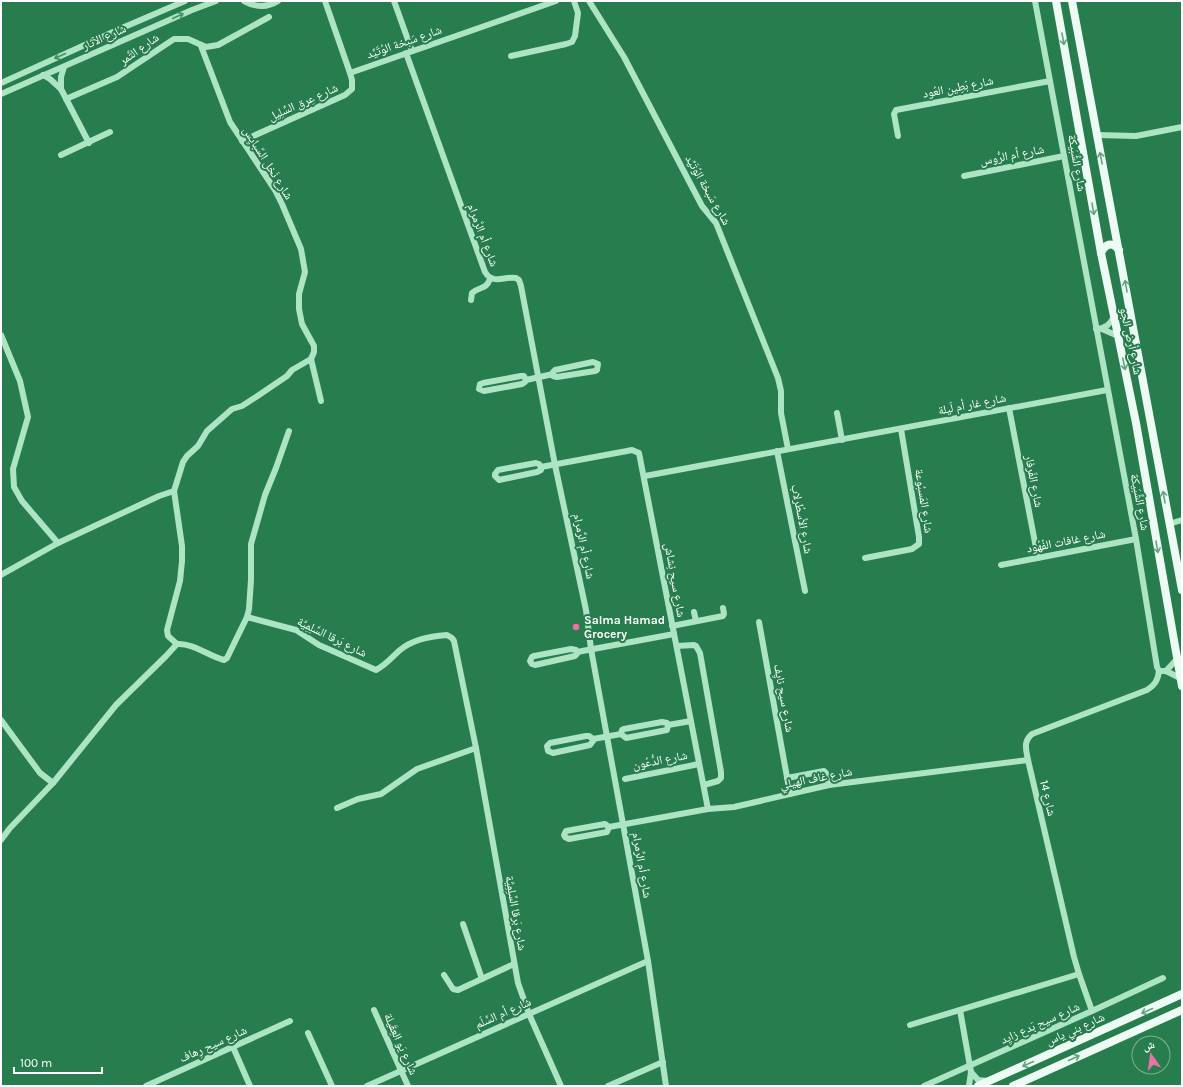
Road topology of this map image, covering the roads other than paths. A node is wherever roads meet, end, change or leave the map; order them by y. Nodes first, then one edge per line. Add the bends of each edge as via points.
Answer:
1 (185, 1) edge
2 (216, 1) edge
3 (244, 1) edge
4 (278, 1) edge
5 (325, 1) edge
6 (394, 1) edge
7 (556, 1) edge
8 (574, 1) edge
9 (589, 1) edge
10 (1035, 1) edge
11 (1056, 1) edge
12 (1072, 1) edge
13 (269, 17) dead end
14 (201, 46) junction
15 (409, 52) junction
16 (511, 56) dead end
17 (64, 67) junction
18 (350, 73) junction
19 (44, 76) junction
20 (1050, 81) junction
21 (1, 83) edge
22 (61, 89) junction
23 (1, 94) edge
24 (66, 99) junction
25 (1182, 127) edge
26 (110, 132) dead end
27 (1097, 135) junction
28 (898, 136) dead end
29 (242, 141) junction
30 (89, 142) junction
31 (61, 155) dead end
32 (1064, 156) junction
33 (964, 176) dead end
34 (1119, 250) junction
35 (1100, 253) junction
36 (490, 279) junction
37 (471, 300) dead end
38 (1114, 317) junction
39 (1099, 329) junction
40 (1, 336) edge
41 (1118, 336) junction
42 (311, 359) junction
43 (553, 374) junction
44 (539, 377) junction
45 (526, 380) junction
46 (1107, 390) junction
47 (321, 401) dead end
48 (1009, 408) junction
49 (837, 414) dead end
50 (1136, 423) junction
51 (1152, 427) junction
52 (900, 429) junction
53 (289, 431) dead end
54 (842, 440) junction
55 (788, 449) junction
56 (777, 451) junction
57 (555, 465) junction
58 (541, 467) junction
59 (645, 476) junction
60 (174, 491) junction
61 (1182, 520) edge
62 (1169, 524) junction
63 (1136, 539) junction
64 (58, 543) junction
65 (865, 558) dead end
66 (1038, 558) junction
67 (1001, 565) dead end
68 (1, 575) edge
69 (1182, 590) edge
70 (805, 591) dead end
71 (724, 608) dead end
72 (694, 612) dead end
73 (247, 617) junction
74 (696, 621) junction
75 (759, 622) dead end
76 (672, 626) junction
77 (674, 634) junction
78 (177, 644) junction
79 (677, 646) junction
80 (591, 649) junction
81 (577, 652) junction
82 (1177, 659) junction
83 (1159, 671) junction
84 (1166, 671) junction
85 (1181, 682) edge
86 (1, 720) edge
87 (691, 721) junction
88 (668, 725) junction
89 (621, 734) junction
90 (607, 737) junction
91 (593, 739) junction
92 (476, 748) junction
93 (1028, 760) junction
94 (699, 764) junction
95 (787, 778) junction
96 (625, 779) dead end
97 (52, 783) junction
98 (704, 785) junction
99 (829, 785) junction
100 (790, 794) junction
101 (337, 808) dead end
102 (708, 809) junction
103 (623, 824) junction
104 (609, 827) junction
105 (1, 840) edge
106 (463, 924) dead end
107 (648, 961) junction
108 (514, 964) junction
109 (1078, 974) junction
110 (444, 975) dead end
111 (1163, 978) dead end
112 (482, 979) junction
113 (1182, 994) edge
114 (374, 1010) dead end
115 (960, 1010) junction
116 (1182, 1010) edge
117 (1092, 1012) junction
118 (529, 1014) junction
119 (290, 1021) dead end
120 (910, 1025) dead end
121 (308, 1033) dead end
122 (233, 1047) junction
123 (663, 1062) junction
124 (970, 1069) junction
125 (401, 1071) junction
126 (989, 1081) junction
127 (146, 1086) edge
128 (250, 1086) edge
129 (332, 1086) edge
130 (367, 1086) edge
131 (408, 1086) edge
132 (561, 1086) edge
133 (608, 1086) edge
134 (666, 1086) edge
135 (924, 1086) edge
136 (970, 1086) edge
137 (978, 1086) edge
138 (1012, 1086) edge

1 -> 21 street, شارع الآثار
17 -> 2 street, شارع الآثار
3 - 4 street via 257,6
5 - 18 street, شارع عِرق السِّلِيل
6 - 15 street, شارع أم الرَّمرام
7 - 15 street, شارع سَبخة الوُتَيِّد
8 - 16 street via 578,16 572,42
9 - 55 street, شارع سَبخة الوُتَيِّد via 627,64 702,206 716,223 778,378 781,414
10 - 20 street, شارع الشِّبَيكة
11 -> 35 main road, شارع أرض الجو
12 - 27 main road, شارع أرض الجو
13 - 14 street, شارع التَّمر via 218,45
14 - 24 street, شارع التَّمر via 188,39 174,39 117,77
14 - 29 street, شارع نَخل السِّبايِس via 226,115
15 - 18 street, شارع سَبخة الوُتَيِّد
15 - 36 street, شارع أم الرَّمرام via 483,268
17 - 19 street, شارع الآثار
17 - 22 street
18 - 29 street, شارع عِرق السِّلِيل via 352,89 345,95
19 - 22 street
19 - 23 street, شارع الآثار
20 - 28 street, شارع بَطِين العُود via 896,110 894,114
20 - 32 street, شارع الشِّبَيكة
22 - 24 street
24 - 30 street
25 - 27 street via 1136,136
26 - 30 street
34 -> 27 main road, شارع أرض الجو
29 - 42 street, شارع نَخل السِّبايِس via 275,190 302,250 305,272 299,294 299,309 302,324 314,346
30 - 31 street
32 - 33 street, شارع أم الرُّوس
32 - 39 street, شارع الشِّبَيكة
34 - 35 main road via 1109,244
51 -> 34 main road, شارع أرض الجو
35 - 38 main road, شارع أرض الجو
36 - 37 street via 488,285 472,293
36 - 44 street, شارع أم الرَّمرام via 519,280
38 - 39 street via 1107,326
38 - 41 main road, شارع أرض الجو
39 - 41 street
39 - 46 street, شارع الشِّبَيكة
40 - 64 street via 16,368 28,417 13,469 14,487 22,501
41 -> 50 main road, شارع أرض الجو
42 - 47 street, شارع نَخل السِّبايِس
42 - 60 street via 242,406 232,409 207,431 198,446 183,462
43 - 43 street via 557,378 595,371 598,367 596,362 593,362 555,370
43 - 44 street
44 - 45 street
44 - 57 street, شارع أم الرَّمرام
45 - 45 street via 521,376 479,386 484,391 522,384
46 - 48 street, شارع غار أم لَيلة
46 - 63 street, شارع الشِّبَيكة
48 - 52 street, شارع غار أم لَيلة
48 - 66 street, شارع الفَرفار
49 - 54 street
50 - 51 main road via 1144,430
50 -> 82 main road, شارع أرض الجو
62 -> 51 main road, شارع أرض الجو
52 - 54 street, شارع غار أم لَيلة
52 - 65 street, شارع المَسبُوعة via 919,544 912,549
53 - 73 street via 265,495 251,544
54 - 55 street, شارع غار أم لَيلة
55 - 56 street, شارع غار أم لَيلة
56 - 59 street, شارع غار أم لَيلة
56 - 70 street, شارع الأسطُرلاب
57 - 58 street, شارع سيح نِشاش
57 - 59 street, شارع سيح نِشاش via 632,450 640,453
57 - 80 street, شارع أم الرَّمرام via 586,610
58 - 58 street, شارع سيح نِشاش via 536,463 498,470 495,476 499,480 537,472
59 - 76 street, شارع سيح نِشاش
60 - 64 street
60 - 78 street via 182,561 180,581 167,630 168,636
61 - 62 street
62 - 69 main road, شارع أرض الجو
63 - 66 street, شارع غافات الفُهُود
63 - 83 street, شارع الشِّبَيكة
64 - 68 street
66 - 67 street, شارع غافات الفُهُود
71 - 74 street via 723,616
72 - 74 street
73 - 78 street via 224,660 192,646
73 - 92 street, شارع بَرقا السِّلِمِيَّة via 296,630 319,644 376,670 410,643 447,635 452,638 455,646
74 - 76 street
75 - 95 street, شارع سيح نايِف
76 - 77 street, شارع سيح نِشاش
77 - 79 street, شارع سيح نِشاش
77 - 80 street
78 - 97 street via 116,705
79 - 87 street, شارع سيح نِشاش
79 - 98 street via 694,645 700,653 721,772 718,781
80 - 81 street
80 - 90 street, شارع أم الرَّمرام
81 - 81 street via 574,648 534,656 530,661 535,665 576,656
82 - 84 street
82 - 85 main road, شارع أرض الجو
83 - 84 street
83 - 93 street, شارع 14 via 1155,684 1147,690 1032,734 1026,744
84 - 85 street
86 - 97 street via 40,773
87 - 88 street
87 - 94 street, شارع سيح نِشاش
88 - 89 street via 662,722 624,729
88 - 89 street via 664,731 626,738
89 - 90 street
90 - 91 street
90 - 103 street, شارع أم الرَّمرام
91 - 91 street via 589,736 550,744 547,749 553,753 590,745
92 - 101 street via 417,769 381,794
92 - 108 street, شارع بَرقا السِّلِمِيَّة
93 - 99 street, شارع غاف الهيلي
93 - 109 street, شارع 14
94 - 96 street, شارع الدُّعُون
94 - 98 street, شارع سيح نِشاش
95 - 99 street via 824,771
95 - 100 street, شارع سيح نايِف
97 - 105 street
98 - 102 street, شارع سيح نِشاش
99 - 100 street, شارع غاف الهيلي
100 - 102 street, شارع غاف الهيلي via 734,807
102 - 103 street, شارع غاف الهيلي
103 - 104 street, شارع غاف الهيلي
103 - 107 street, شارع أم الرَّمرام
104 - 104 street, شارع غاف الهيلي via 605,824 568,830 564,835 569,839 607,832
106 - 112 street
107 - 118 street, شارع أم السَّلَم
107 - 123 street, شارع أم الرَّمرام
108 - 112 street, شارع بَرقا السِّلِمِيَّة
108 - 118 street, شارع بَرقا السِّلِمِيَّة
109 - 115 street
109 - 117 street, شارع 14
110 - 112 street, شارع بَرقا السِّلِمِيَّة via 456,990
111 - 117 street, شارع سيح بَدع زايِد
113 -> 126 main road, شارع بني ياس
114 - 125 street, شارع يَو العِقَيلة
115 - 120 street
115 - 124 street
138 -> 116 main road
117 - 124 street, شارع سيح بَدع زايِد
118 - 125 street, شارع أم السَّلَم
118 - 132 street, شارع بَرقا السِّلِمِيَّة
119 - 122 street, شارع سيح رِهاف
121 - 129 street
122 - 127 street, شارع سيح رِهاف
122 - 128 street
123 - 133 street
123 - 134 street, شارع أم الرَّمرام
124 - 126 street via 978,1080
124 - 135 street, شارع سيح بَدع زايِد
124 - 136 street
125 - 130 street, شارع أم السَّلَم
125 - 131 street, شارع يَو العِقَيلة
126 - 137 main road, شارع بني ياس

